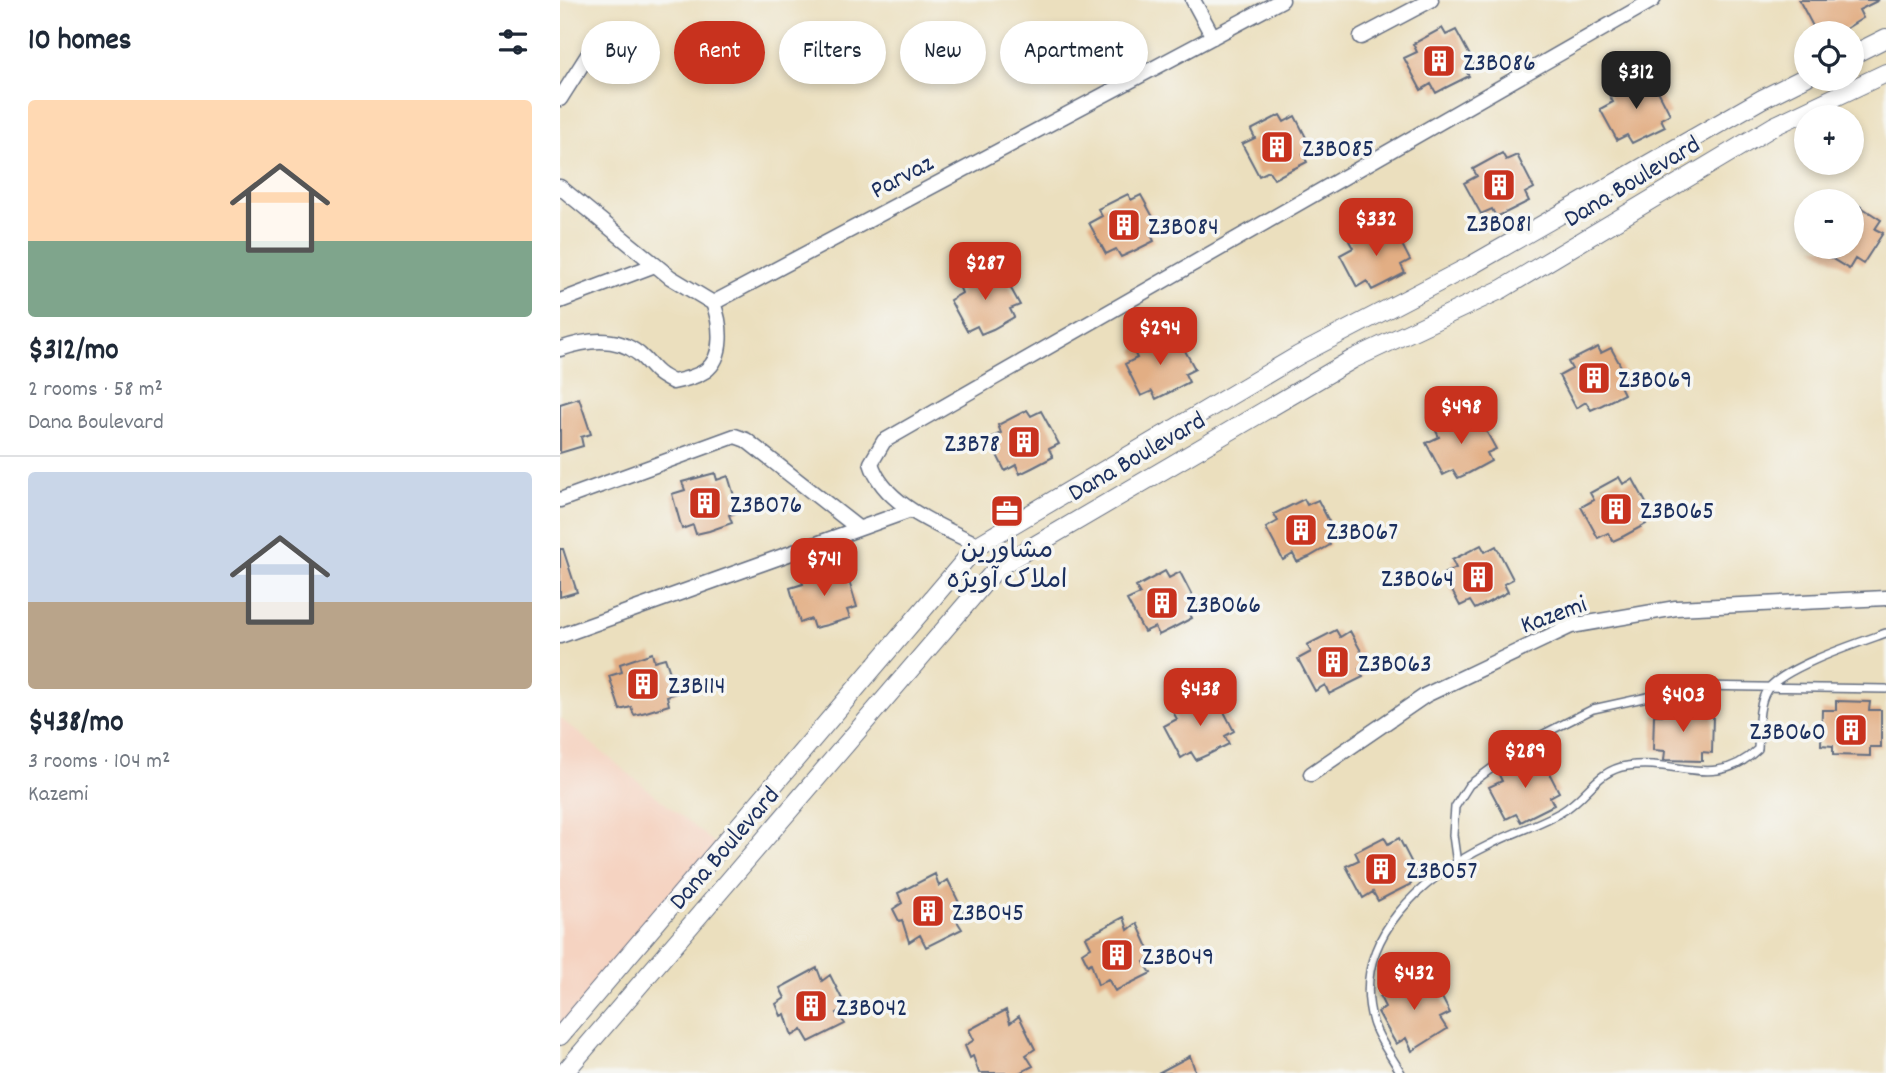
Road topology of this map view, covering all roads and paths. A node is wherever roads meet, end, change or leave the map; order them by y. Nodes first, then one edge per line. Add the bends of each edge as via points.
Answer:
1 (1193, 0) edge
2 (1282, 0) edge
3 (1431, 0) edge
4 (1653, 0) edge
5 (1213, 37) junction
6 (1361, 37) dead end
7 (1886, 38) edge
8 (1864, 49) edge
9 (581, 66) edge
10 (1886, 73) edge
11 (1794, 83) edge
12 (560, 99) edge
13 (560, 187) edge
14 (655, 265) junction
15 (560, 301) edge
16 (713, 303) junction
17 (560, 349) edge
18 (560, 500) edge
19 (911, 510) junction
20 (858, 528) junction
21 (978, 545) junction
22 (1886, 598) edge
23 (1886, 633) edge
24 (560, 636) edge
25 (1771, 687) junction
26 (1886, 690) edge
27 (1311, 774) dead end
28 (1457, 864) junction
29 (560, 1036) edge
30 (565, 1073) edge
31 (1401, 1073) edge

1 - 5 street
2 - 5 street, Parvaz
3 - 6 street
4 - 19 street via 884,441 871,463 876,480
5 - 16 street, Parvaz
7 - 8 street
9 - 12 street
10 - 30 street, Dana Boulevard via 1774,126 1502,289 1353,359 998,567
11 - 21 street, Dana Boulevard via 1472,265 1299,355
13 - 14 street
14 - 15 street
14 - 16 street
16 - 17 street via 720,322 718,351 707,370 691,377 673,382 654,373 639,354 615,342 584,341
18 - 20 street via 735,436 746,439
19 - 20 street
19 - 21 street
20 - 24 street
21 - 29 street, Dana Boulevard
22 - 27 street, Kazemi via 1676,608 1571,626 1426,695
23 - 25 lane via 1795,670
25 - 26 lane
25 - 28 lane via 1760,715 1758,749 1743,764 1716,772 1628,765 1608,771 1566,810
25 - 28 lane via 1698,686 1593,709 1527,743 1469,785 1455,807
28 - 31 lane via 1408,898 1385,930 1367,986 1374,1023

